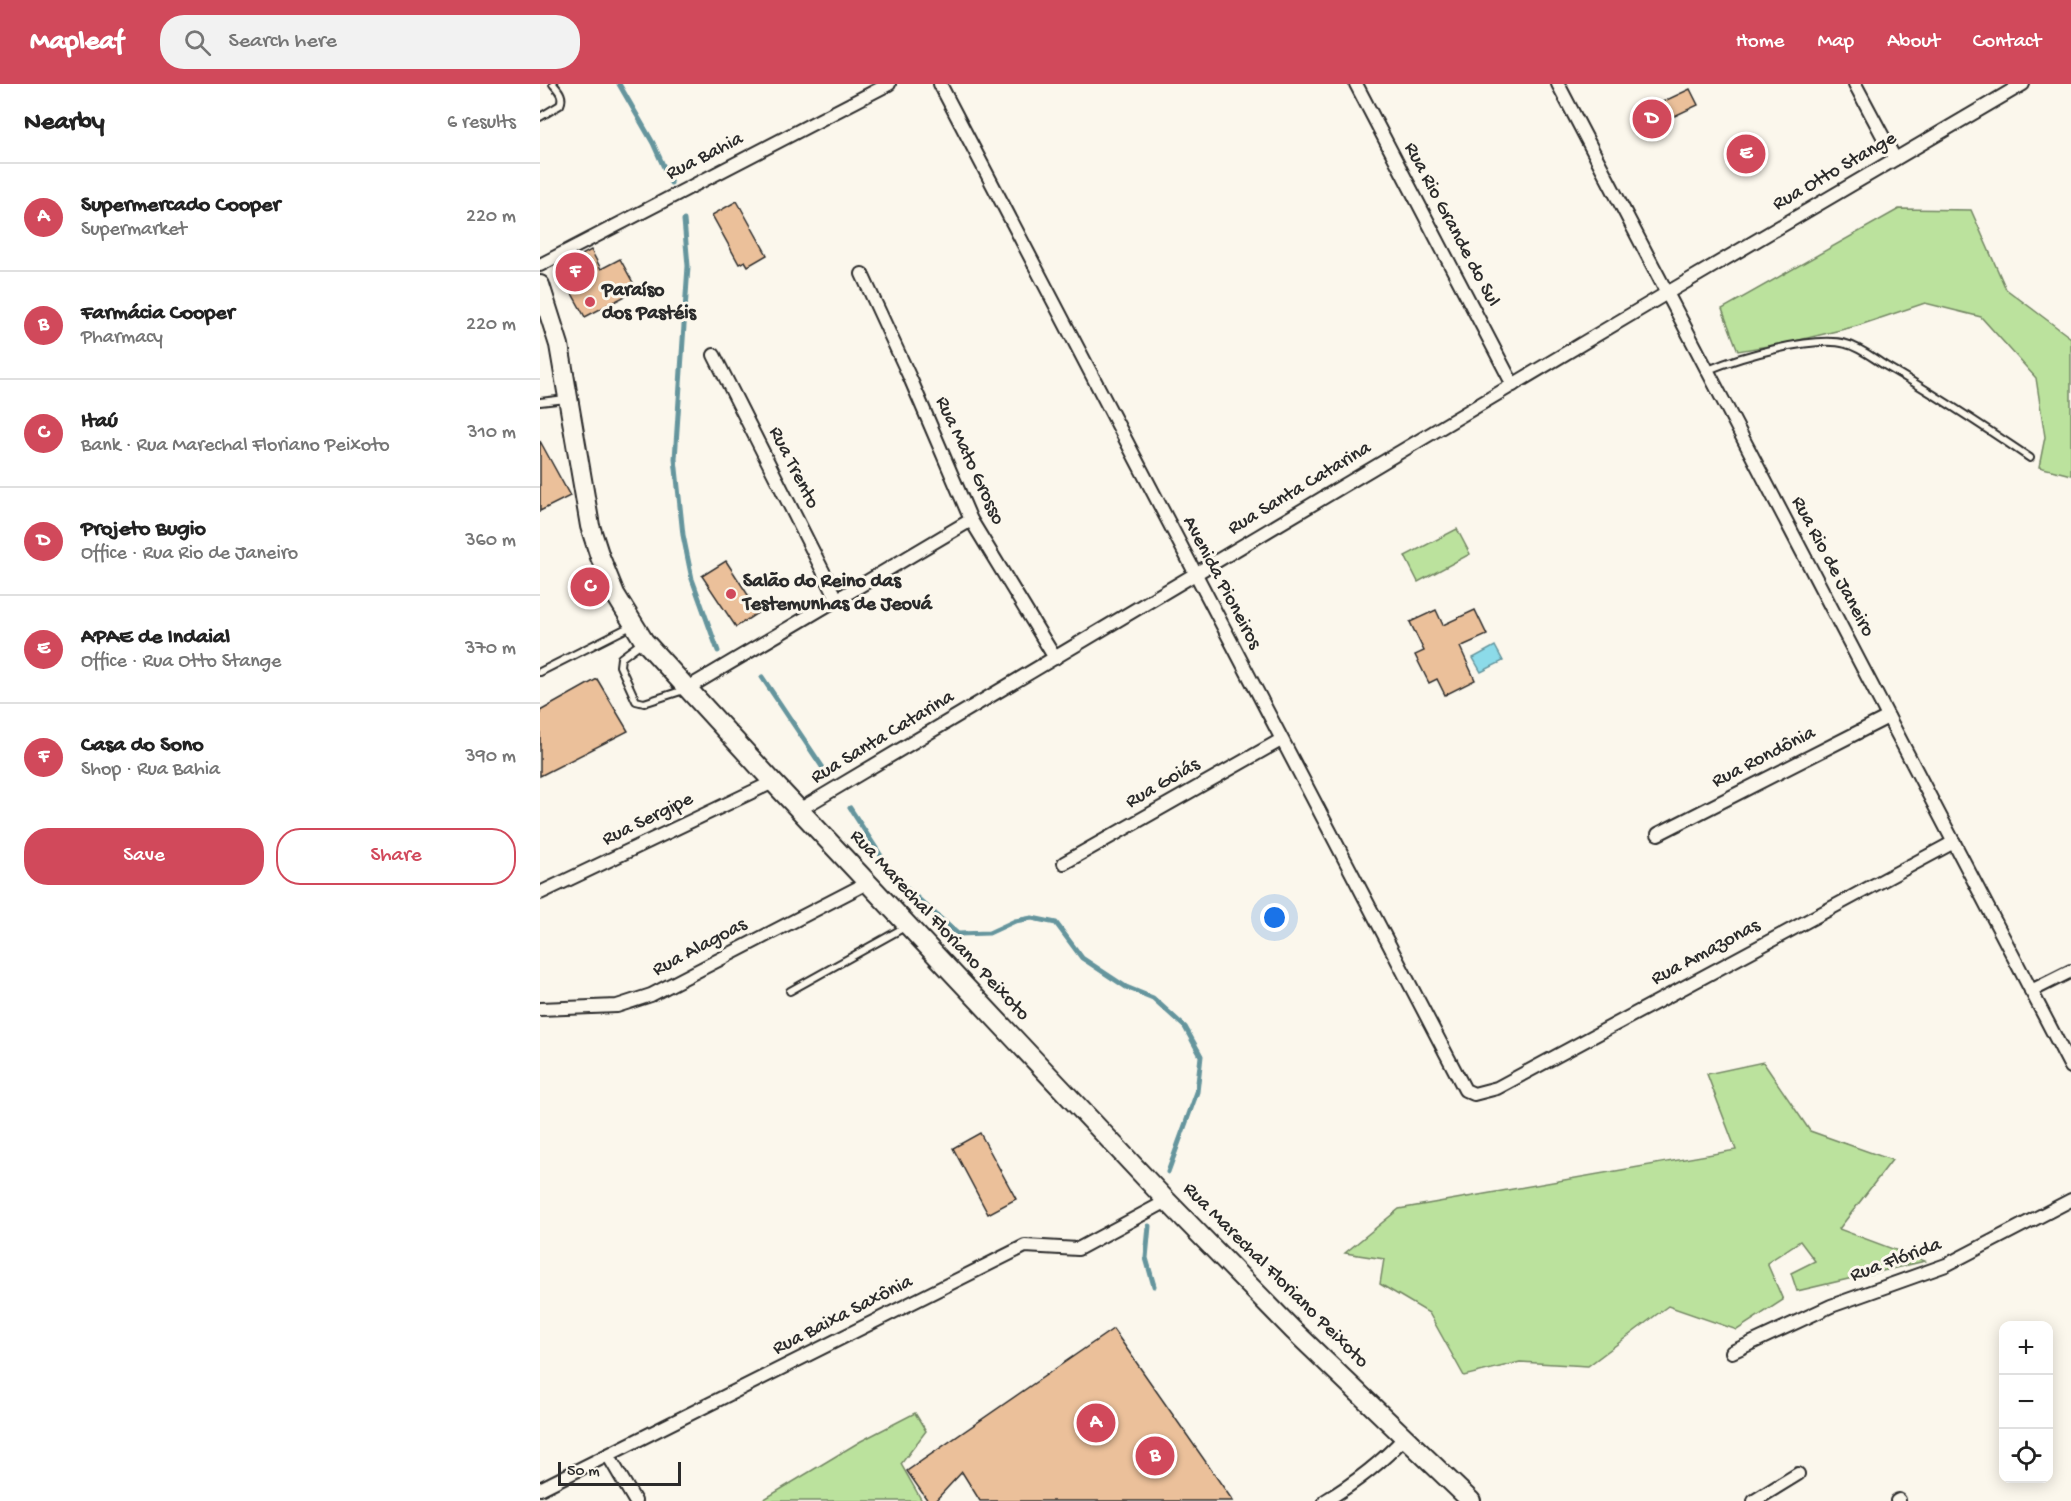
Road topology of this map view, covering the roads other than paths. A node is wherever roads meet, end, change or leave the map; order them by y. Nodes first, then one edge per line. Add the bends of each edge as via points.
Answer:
1 (553, 84) edge
2 (889, 84) edge
3 (940, 84) edge
4 (1356, 84) edge
5 (1558, 84) edge
6 (1855, 84) edge
7 (2023, 84) edge
8 (540, 117) edge
9 (1895, 159) junction
10 (540, 265) edge
11 (862, 274) dead end
12 (540, 285) edge
13 (1667, 293) junction
14 (714, 355) dead end
15 (1707, 370) junction
16 (1513, 385) junction
17 (568, 399) junction
18 (540, 402) edge
19 (2030, 458) dead end
20 (971, 520) junction
21 (1195, 574) junction
22 (837, 599) junction
23 (633, 625) junction
24 (644, 641) junction
25 (1055, 657) junction
26 (540, 672) edge
27 (686, 689) junction
28 (1888, 717) junction
29 (1281, 740) junction
30 (773, 782) junction
31 (799, 810) junction
32 (1658, 834) dead end
33 (1954, 842) junction
34 (1064, 863) dead end
35 (867, 883) junction
36 (540, 893) edge
37 (908, 926) junction
38 (2071, 971) edge
39 (790, 991) dead end
40 (2031, 991) junction
41 (540, 1009) edge
42 (2071, 1067) edge
43 (1474, 1094) joint
44 (2071, 1200) edge
45 (1167, 1201) junction
46 (1732, 1352) dead end
47 (1405, 1437) junction
48 (608, 1455) junction
49 (1798, 1474) dead end
50 (540, 1490) edge
51 (634, 1501) edge
52 (1325, 1501) edge
53 (1471, 1501) edge
54 (1754, 1501) edge

1 - 8 lane via 560,93 560,105
2 - 10 street, Rua Bahia
3 - 21 street, Avenida Pioneiros
4 - 16 street, Rua Rio Grande do Sul
5 - 13 street, Rua Rio de Janeiro
6 - 9 street
7 - 9 street, Rua Otto Stange
9 - 13 street, Rua Otto Stange
11 - 20 street, Rua Mato Grosso
12 - 17 main road, Rua Marechal Floriano Peixoto via 555,329
13 - 15 street, Rua Rio de Janeiro
13 - 16 street, Rua Santa Catarina
14 - 22 street, Rua Trento
15 - 19 lane via 1791,346 1819,341 1848,344 1929,391
15 - 28 street, Rua Rio de Janeiro
16 - 21 street, Rua Santa Catarina
17 - 18 lane
17 - 23 main road, Rua Marechal Floriano Peixoto via 590,526 615,594
20 - 22 street
20 - 25 street, Rua Mato Grosso
21 - 25 street, Rua Santa Catarina
21 - 29 street, Avenida Pioneiros
22 - 27 street
23 - 24 main road, Rua Marechal Floriano Peixoto
23 - 26 lane
24 - 27 main road, Rua Marechal Floriano Peixoto
24 - 27 lane via 620,661 636,701 644,703
25 - 31 street, Rua Santa Catarina
27 - 30 main road, Rua Marechal Floriano Peixoto
28 - 32 street, Rua Rondônia
28 - 33 street, Rua Rio de Janeiro
29 - 34 street, Rua Goiás
29 - 43 street, Avenida Pioneiros via 1459,1081
30 - 31 main road, Rua Marechal Floriano Peixoto
30 - 36 street, Rua Sergipe
31 - 35 main road, Rua Marechal Floriano Peixoto
33 - 40 street, Rua Rio de Janeiro
33 - 43 street, Rua Amazonas via 1497,1088
35 - 37 main road, Rua Marechal Floriano Peixoto
35 - 41 street, Rua Alagoas via 634,1002
37 - 39 lane
37 - 45 main road, Rua Marechal Floriano Peixoto
38 - 40 street
40 - 42 street, Rua Rio de Janeiro
44 - 46 street, Rua Flórida via 1955,1260 1831,1306
45 - 47 main road, Rua Marechal Floriano Peixoto
45 - 48 street, Rua Baixa Saxônia via 1078,1249 1026,1246
47 - 52 street via 1381,1462
47 - 53 main road, Rua Marechal Floriano Peixoto
48 - 50 street, Rua Baixa Saxônia
48 - 51 street
49 - 54 street

